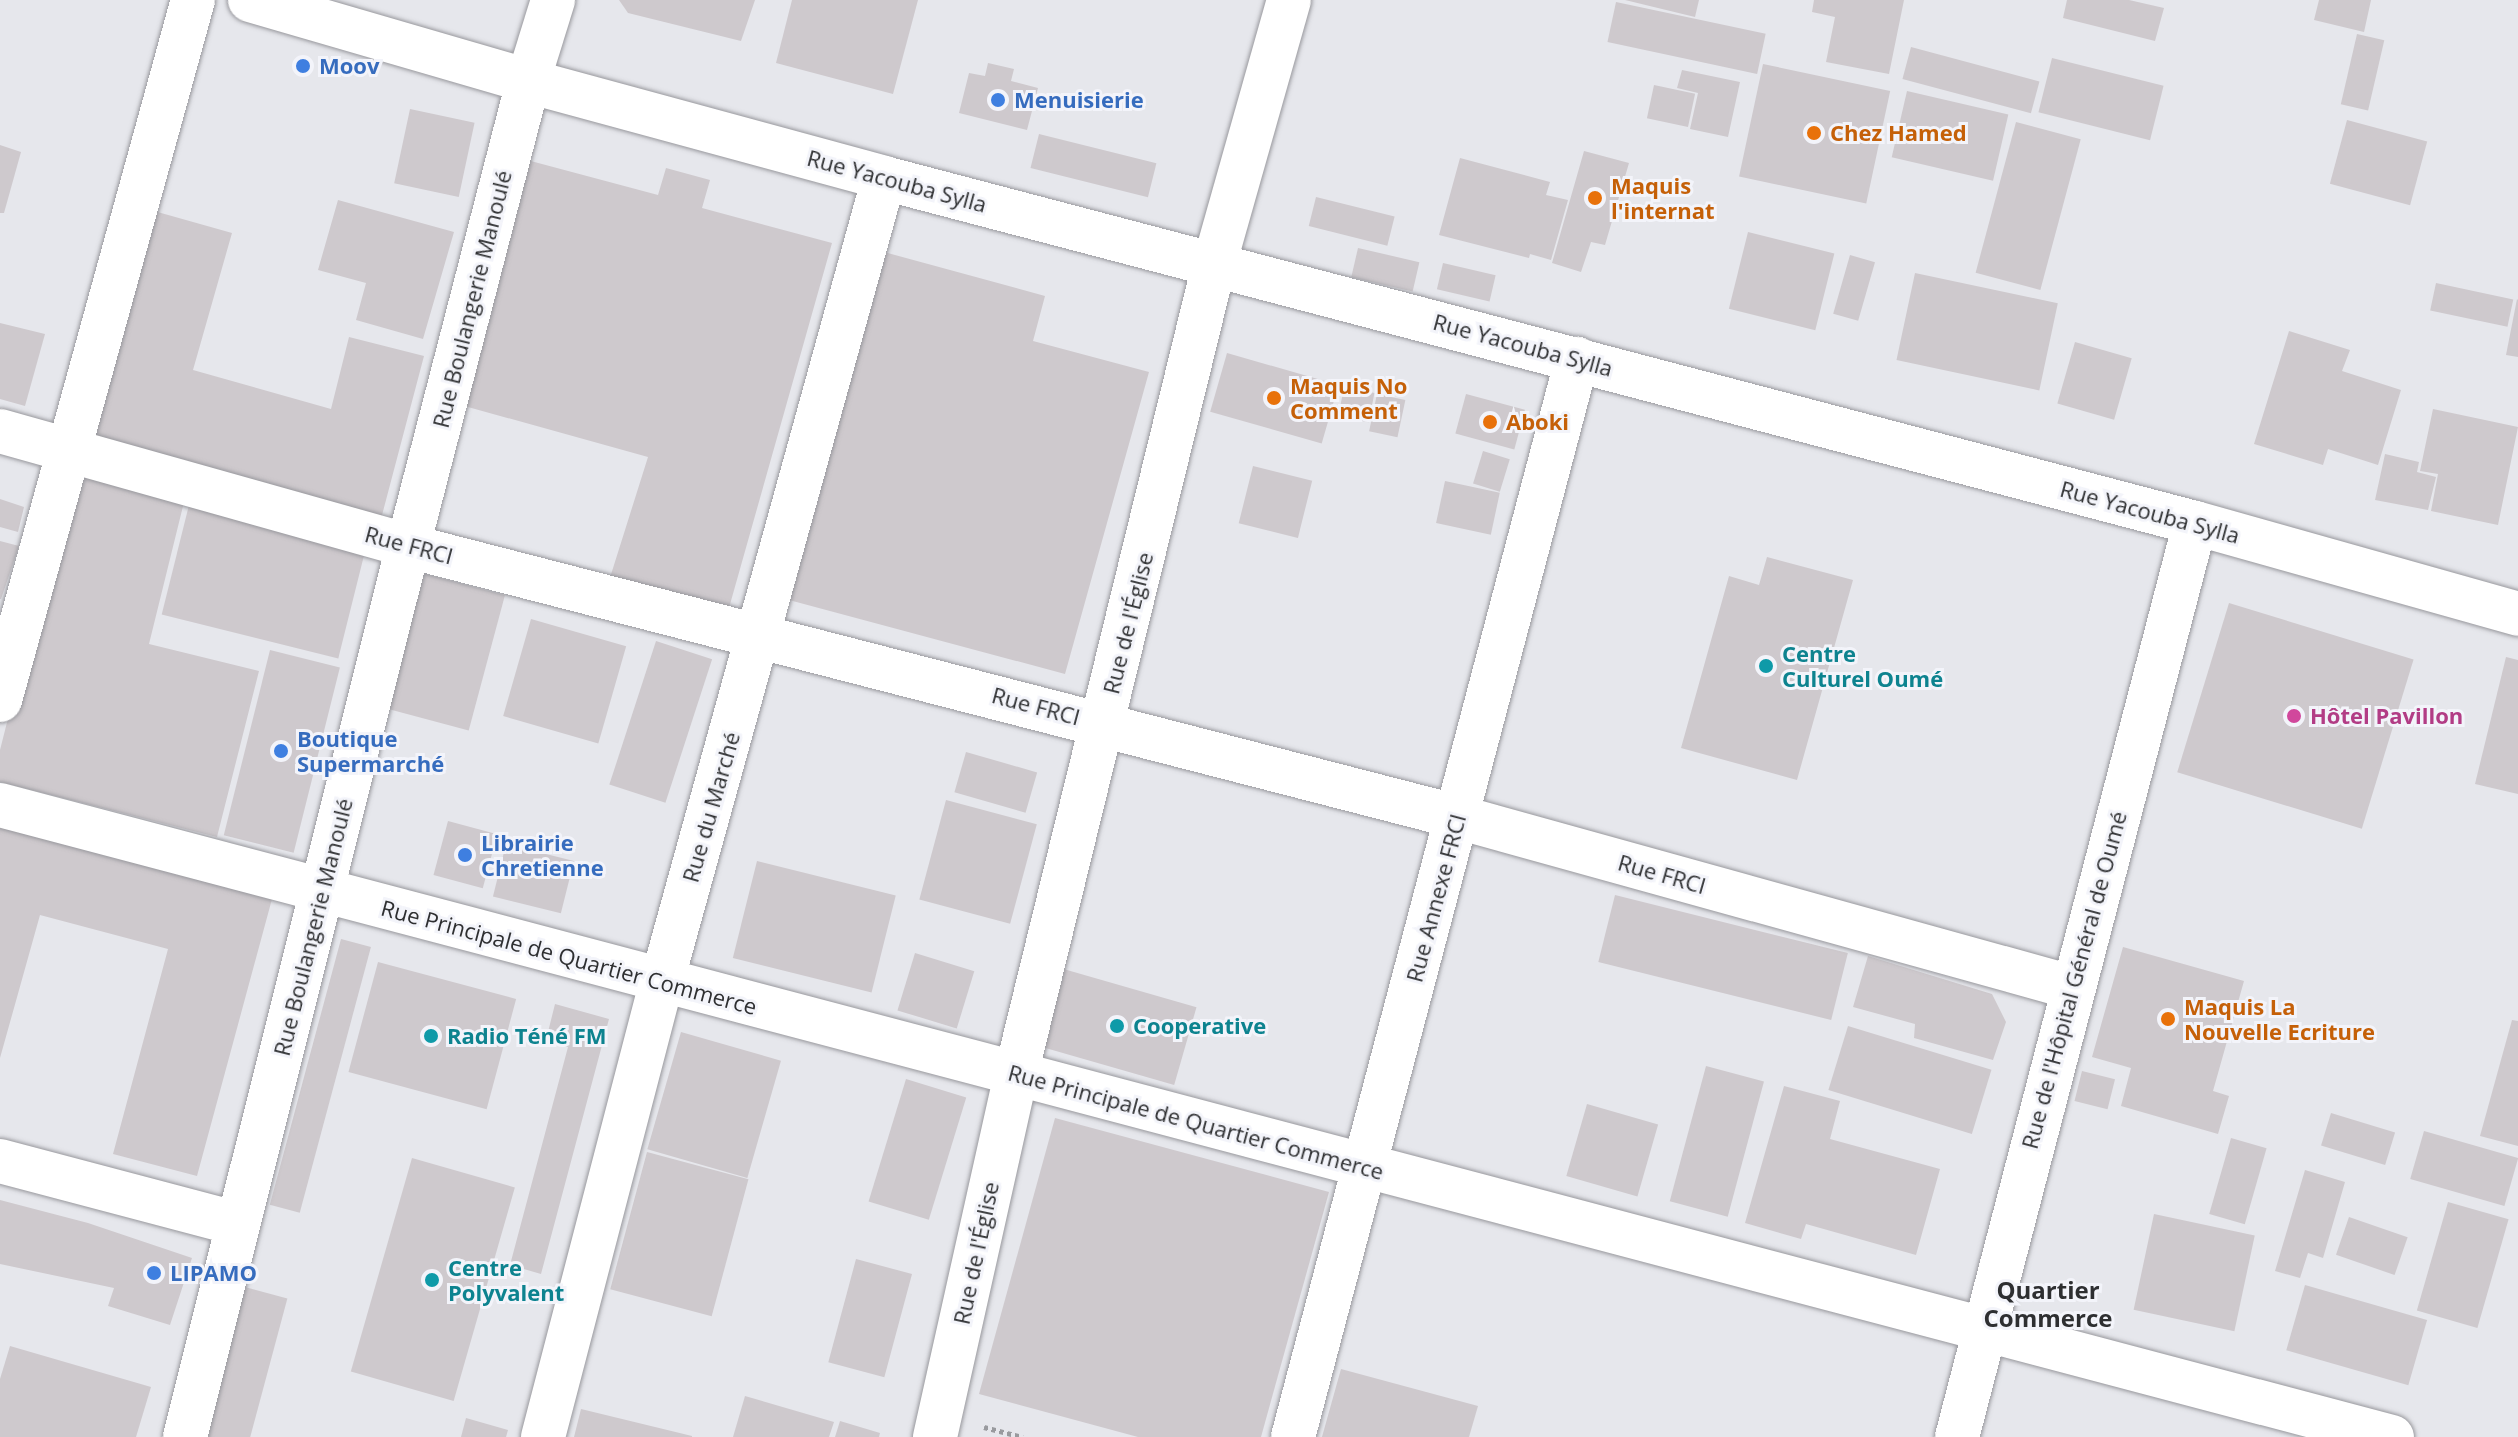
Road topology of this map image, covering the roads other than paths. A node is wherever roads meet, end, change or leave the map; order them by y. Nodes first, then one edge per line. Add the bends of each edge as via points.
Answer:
1 (193, 0) edge
2 (250, 0) edge
3 (553, 0) edge
4 (1289, 0) edge
5 (528, 81) junction
6 (884, 178) junction
7 (1214, 265) junction
8 (1577, 359) junction
9 (0, 431) edge
10 (69, 451) junction
11 (2195, 523) junction
12 (408, 546) junction
13 (2518, 614) edge
14 (759, 633) junction
15 (0, 700) edge
16 (1104, 723) junction
17 (0, 805) edge
18 (1458, 817) junction
19 (322, 891) junction
20 (662, 981) junction
21 (2071, 987) junction
22 (1016, 1074) junction
23 (0, 1161) edge
24 (1365, 1168) junction
25 (238, 1224) junction
26 (1984, 1331) junction
27 (185, 1437) edge
28 (543, 1437) edge
29 (935, 1437) edge
30 (1293, 1437) edge
31 (1957, 1437) edge
32 (2392, 1437) edge

1 - 10 street
2 - 5 street, Rue Yacouba Sylla
3 - 5 street, Rue Boulangerie Manoulé
4 - 7 street, Rue de l'Église
5 - 6 street, Rue Yacouba Sylla
5 - 12 street, Rue Boulangerie Manoulé
6 - 7 street, Rue Yacouba Sylla
6 - 14 street, Rue du Marché
7 - 8 street, Rue Yacouba Sylla
7 - 16 street, Rue de l'Église
8 - 11 street, Rue Yacouba Sylla
8 - 18 street, Rue Annexe FRCI
9 - 10 street, Rue FRCI
10 - 12 street, Rue FRCI
10 - 15 street
11 - 13 street, Rue Yacouba Sylla
11 - 21 street, Rue de l'Hôpital Général de Oumé
12 - 14 street, Rue FRCI
12 - 19 street, Rue Boulangerie Manoulé
14 - 16 street, Rue FRCI
14 - 20 street, Rue du Marché
16 - 18 street, Rue FRCI
16 - 22 street, Rue de l'Église
17 - 19 street, Rue Principale de Quartier Commerce
18 - 21 street, Rue FRCI
18 - 24 street, Rue Annexe FRCI
19 - 20 street, Rue Principale de Quartier Commerce
19 - 25 street, Rue Boulangerie Manoulé
20 - 22 street, Rue Principale de Quartier Commerce
20 - 28 street, Rue du Marché
21 - 26 street, Rue de l'Hôpital Général de Oumé
22 - 24 street, Rue Principale de Quartier Commerce
22 - 29 street, Rue de l'Église
23 - 25 street
24 - 26 street, Rue Principale de Quartier Commerce
24 - 30 street, Rue Annexe FRCI
25 - 27 street, Rue Boulangerie Manoulé
26 - 31 street, Rue de l'Hôpital Général de Oumé
26 - 32 street, Rue Principale de Quartier Commerce

